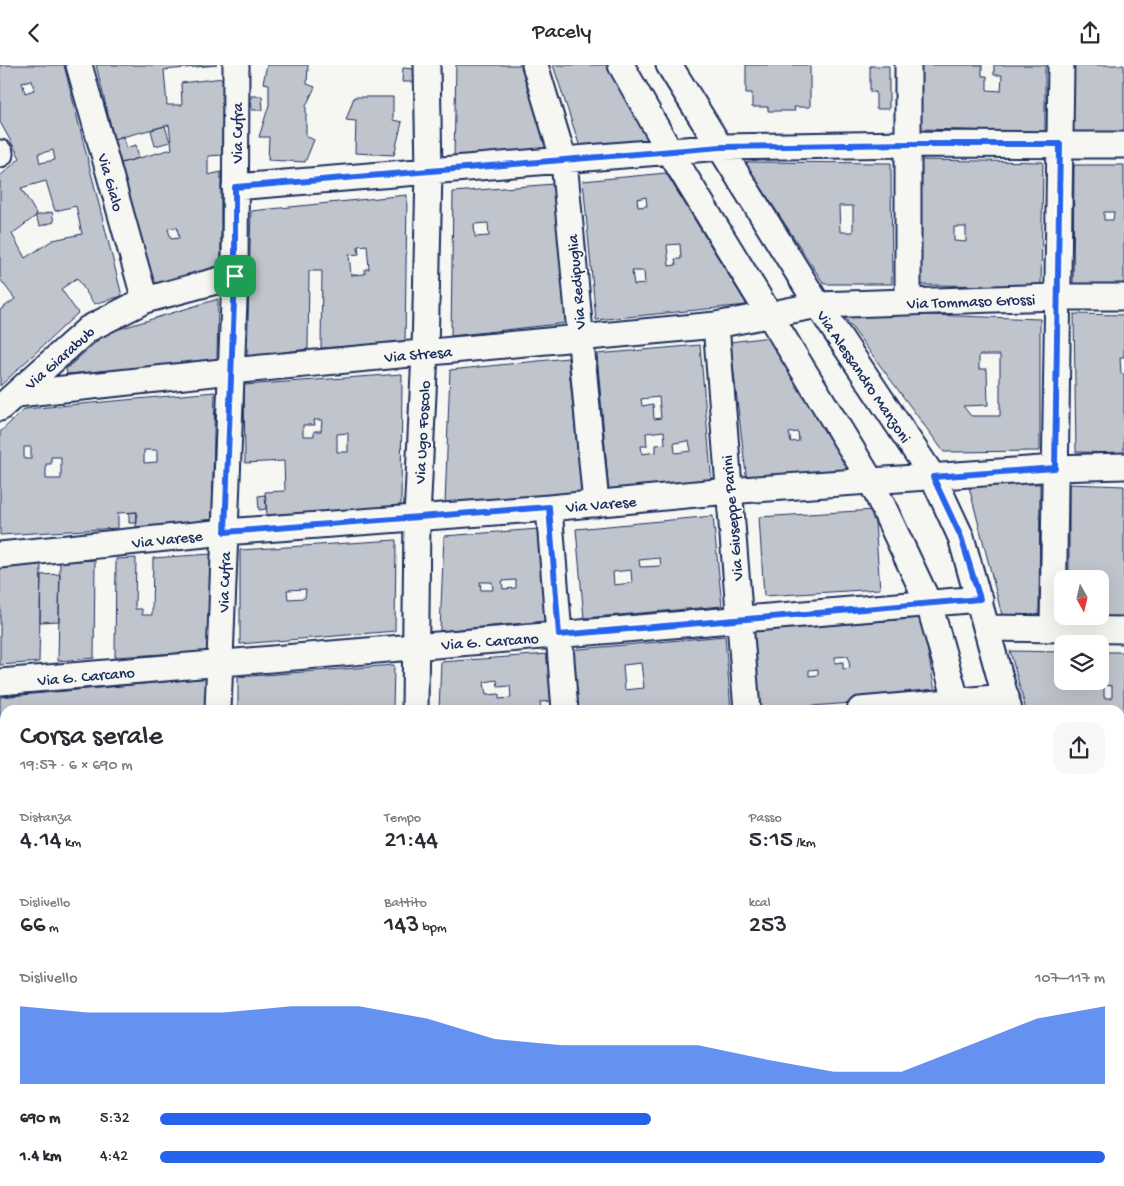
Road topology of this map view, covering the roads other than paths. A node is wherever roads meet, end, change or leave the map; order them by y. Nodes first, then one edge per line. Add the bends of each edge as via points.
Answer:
1 (79, 65) edge
2 (236, 65) edge
3 (427, 65) edge
4 (535, 65) edge
5 (621, 65) edge
6 (669, 65) edge
7 (908, 65) edge
8 (1060, 65) edge
9 (908, 144) junction
10 (1060, 144) junction
11 (1124, 145) edge
12 (721, 147) junction
13 (670, 152) junction
14 (564, 161) junction
15 (429, 171) junction
16 (235, 187) junction
17 (235, 276) junction
18 (1057, 297) junction
19 (1124, 297) edge
20 (145, 300) junction
21 (908, 301) junction
22 (818, 305) junction
23 (769, 315) junction
24 (716, 325) junction
25 (580, 338) junction
26 (425, 353) junction
27 (231, 371) junction
28 (8, 401) edge
29 (1124, 466) edge
30 (1055, 468) junction
31 (933, 477) junction
32 (871, 481) junction
33 (728, 491) junction
34 (596, 503) junction
35 (549, 507) junction
36 (417, 517) junction
37 (225, 532) junction
38 (0, 555) edge
39 (980, 599) junction
40 (929, 604) junction
41 (740, 621) junction
42 (988, 628) junction
43 (1053, 629) junction
44 (1124, 630) edge
45 (559, 635) junction
46 (416, 645) junction
47 (220, 663) junction
48 (0, 682) edge
49 (1008, 704) edge
50 (218, 705) edge
51 (416, 705) edge
52 (565, 705) edge
53 (747, 705) edge
54 (958, 705) edge
55 (983, 705) edge

1 - 20 street, Via Gialo
2 - 16 street, Via Cufra
3 - 15 street, Via Ugo Foscolo
4 - 14 street, Via Redipuglia
5 - 13 street
6 - 12 street, Via Alessandro Manzoni
7 - 9 street
8 - 10 street
9 - 10 street
9 - 12 street
9 - 21 street
10 - 11 street
10 - 18 street
12 - 13 street
12 - 22 street, Via Alessandro Manzoni
13 - 14 street
13 - 23 street
14 - 15 street
14 - 25 street, Via Redipuglia
15 - 16 street
15 - 26 street, Via Ugo Foscolo
16 - 17 street, Via Cufra
17 - 20 street, Via Giarabub
17 - 27 street, Via Cufra
18 - 19 street, Via Tommaso Grossi
18 - 21 street, Via Tommaso Grossi
18 - 30 street
20 - 28 street, Via Giarabub via 88,329
21 - 22 street, Via Tommaso Grossi
22 - 23 street, Via Stresa
22 - 31 street, Via Alessandro Manzoni
23 - 24 street, Via Stresa
23 - 32 street
24 - 25 street, Via Stresa
24 - 33 street, Via Giuseppe Parini
25 - 26 street, Via Stresa
25 - 34 street, Via Redipuglia
26 - 27 street, Via Stresa
26 - 36 street, Via Ugo Foscolo
27 - 28 street, Via Stresa
27 - 37 street, Via Cufra
29 - 30 street, Via Varese
30 - 31 street, Via Varese
30 - 43 street
31 - 32 street, Via Varese
31 - 39 street, Via Alessandro Manzoni via 961,537
32 - 33 street, Via Varese
32 - 40 street
33 - 34 street, Via Varese
33 - 41 street, Via Giuseppe Parini
34 - 35 street, Via Varese
35 - 36 street, Via Varese
35 - 45 street
36 - 37 street, Via Varese
36 - 46 street, Via Ugo Foscolo
37 - 38 street, Via Varese
37 - 47 street, Via Cufra
39 - 40 street, Via G. Carcano
39 - 42 street, Via Alessandro Manzoni
40 - 41 street, Via G. Carcano
40 - 54 street
41 - 45 street, Via G. Carcano
41 - 53 street, Via Giuseppe Parini
42 - 43 street
42 - 49 street, Via Alessandro Manzoni
43 - 44 street
45 - 46 street, Via G. Carcano
45 - 52 street
46 - 47 street, Via G. Carcano
46 - 51 street, Via Ugo Foscolo
47 - 48 street, Via G. Carcano
47 - 50 street, Via Cufra
49 - 55 street

